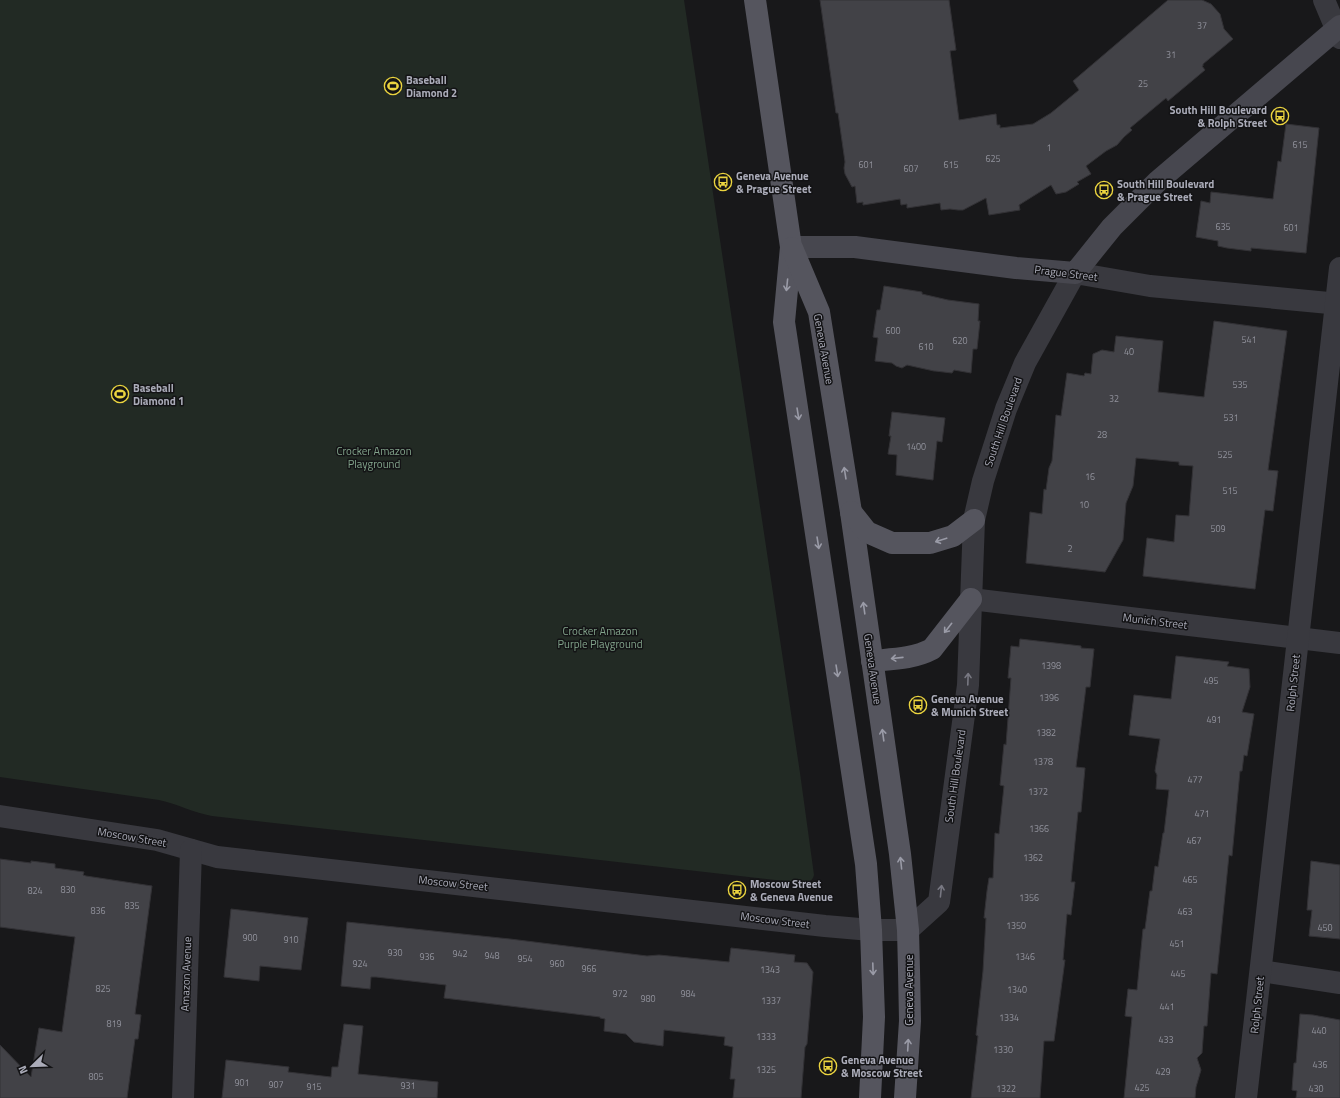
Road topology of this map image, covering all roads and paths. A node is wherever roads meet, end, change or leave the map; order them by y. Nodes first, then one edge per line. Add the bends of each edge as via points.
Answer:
1 (755, 0) edge
2 (1324, 0) edge
3 (1339, 31) edge
4 (791, 247) junction
5 (1340, 268) edge
6 (1075, 273) junction
7 (1338, 304) edge
8 (851, 512) junction
9 (974, 520) junction
10 (971, 599) junction
11 (1299, 638) junction
12 (1340, 643) edge
13 (872, 661) junction
14 (0, 816) edge
15 (191, 850) junction
16 (871, 930) junction
17 (908, 930) junction
18 (1261, 971) junction
19 (1340, 983) edge
20 (183, 1098) edge
21 (870, 1098) edge
22 (905, 1098) edge
23 (1246, 1098) edge

1 - 4 main road, Geneva Avenue
2 - 3 street
3 - 6 street, South Hill Boulevard via 1158,181 1112,227
4 - 6 street, Prague Street via 855,247
8 -> 4 main road, Geneva Avenue via 819,312
4 -> 16 main road, Geneva Avenue via 784,322 866,864
5 - 7 street, Rolph Street
6 - 7 street, Prague Street via 1150,286
6 - 9 street, South Hill Boulevard via 1025,362 983,481
7 - 11 street, Rolph Street
9 -> 8 main road via 953,536 930,543 892,543 867,532
13 -> 8 main road, Geneva Avenue
9 - 10 street, South Hill Boulevard
10 - 11 street, Munich Street
10 -> 13 main road via 932,649 910,657
17 -> 10 street, South Hill Boulevard via 939,902 968,685
11 - 12 street, Munich Street
11 - 18 street, Rolph Street
17 -> 13 main road, Geneva Avenue via 900,854
14 - 15 street, Moscow Street via 157,840
15 - 16 street, Moscow Street via 217,857
15 - 20 street, Amazon Avenue
16 - 17 street, Moscow Street
16 -> 21 main road, Geneva Avenue via 874,1017
22 -> 17 main road, Geneva Avenue via 910,1022
18 - 19 street
18 - 23 street, Rolph Street

